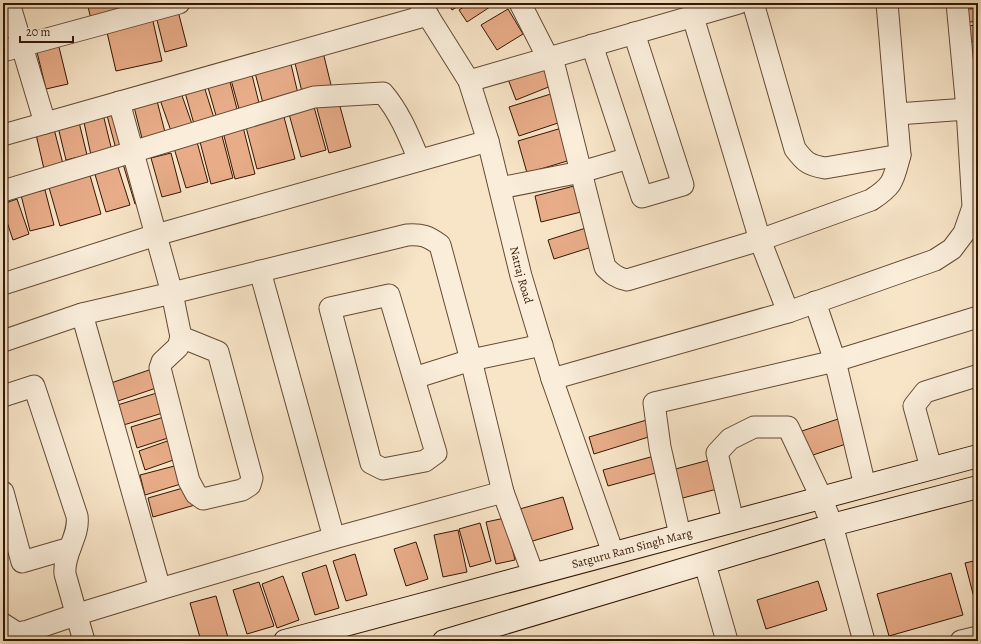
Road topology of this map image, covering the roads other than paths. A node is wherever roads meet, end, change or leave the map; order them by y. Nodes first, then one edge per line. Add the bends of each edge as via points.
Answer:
1 (9, 3) edge
2 (179, 3) edge
3 (520, 3) edge
4 (739, 3) edge
5 (753, 3) edge
6 (887, 3) edge
7 (957, 3) edge
8 (424, 9) edge
9 (693, 16) junction
10 (634, 33) junction
11 (592, 45) junction
12 (12, 48) edge
13 (550, 58) junction
14 (469, 81) junction
15 (119, 102) junction
16 (967, 109) junction
17 (897, 114) junction
18 (45, 123) junction
19 (3, 135) edge
20 (488, 141) junction
21 (133, 152) junction
22 (900, 155) junction
23 (629, 158) junction
24 (419, 160) junction
25 (581, 172) junction
26 (500, 188) junction
27 (3, 192) edge
28 (156, 235) junction
29 (760, 240) junction
30 (260, 271) junction
31 (3, 284) edge
32 (172, 293) junction
33 (815, 302) junction
34 (788, 312) junction
35 (82, 314) junction
36 (978, 317) edge
37 (181, 337) junction
38 (3, 340) edge
39 (542, 345) junction
40 (471, 360) junction
41 (834, 361) junction
42 (978, 377) edge
43 (414, 378) junction
44 (552, 379) junction
45 (3, 396) edge
46 (978, 456) edge
47 (931, 468) junction
48 (865, 486) junction
49 (978, 487) edge
50 (3, 492) edge
51 (503, 492) junction
52 (821, 497) junction
53 (733, 521) junction
54 (832, 525) junction
55 (680, 535) junction
56 (334, 538) junction
57 (70, 548) junction
58 (613, 553) junction
59 (704, 564) junction
60 (533, 574) junction
61 (160, 588) junction
62 (75, 615) junction
63 (3, 624) edge
64 (325, 636) edge
65 (978, 637) edge
66 (84, 641) edge
67 (285, 641) edge
68 (444, 641) edge
69 (726, 641) edge
70 (864, 641) edge
71 (961, 641) edge

1 - 12 street
2 - 12 street
3 - 13 street
4 - 9 street
5 - 22 street via 795,149 803,160 825,168
6 - 17 street
7 - 16 street
8 - 14 street, Natraj Road
8 - 15 street
9 - 10 street
9 - 29 street
10 - 11 street
10 - 23 street via 683,185 642,197
11 - 13 street
11 - 23 street
12 - 18 street
13 - 14 street
13 - 25 street
14 - 20 street, Natraj Road
15 - 18 street
15 - 21 street
16 - 17 street
16 - 33 street via 973,207 964,233 952,249 935,260
17 - 22 street
18 - 19 street
20 - 24 street
20 - 26 street, Natraj Road
21 - 24 street via 314,97 383,93 402,120
21 - 27 street
21 - 28 street
22 - 29 street via 894,178 887,190 871,200
23 - 25 street
24 - 28 street
25 - 26 street
25 - 29 street via 605,267 620,279 627,280
26 - 39 street, Natraj Road via 521,276
28 - 31 street
28 - 32 street
29 - 34 street
30 - 32 street
30 - 40 street via 407,235 419,234 429,237 440,245
30 - 56 street
32 - 35 street
32 - 37 street
33 - 34 street
33 - 41 street
34 - 44 street
35 - 38 street
35 - 61 street
36 - 41 street
37 - 37 street via 218,352 252,478 250,485 242,490 203,499 196,494 188,481 160,368 162,362 178,347
39 - 40 street
39 - 44 street, Natraj Road
40 - 43 street
40 - 51 street
41 - 48 street
41 - 55 street via 654,403 660,447
42 - 47 street via 925,392 914,406
43 - 43 street via 389,295 330,308 371,463 383,469 425,461 436,452
44 - 58 street, Natraj Road
45 - 57 street via 34,386 77,516 78,528
46 - 47 main road, Satguru Ram Singh Marg
47 - 48 main road, Satguru Ram Singh Marg
48 - 52 main road, Satguru Ram Singh Marg
49 - 54 main road
50 - 57 street via 22,562
51 - 56 street
51 - 60 street
52 - 53 main road, Satguru Ram Singh Marg
52 - 53 street via 788,427 754,427 730,439 717,453
52 - 54 street
53 - 55 main road, Satguru Ram Singh Marg
54 - 59 main road
54 - 70 street
55 - 58 main road, Satguru Ram Singh Marg
56 - 61 street
57 - 62 street via 64,574
58 - 60 main road, Satguru Ram Singh Marg
59 - 68 main road
59 - 69 street
60 - 64 main road, Satguru Ram Singh Marg
61 - 62 street
62 - 63 street via 17,633
62 - 66 street
64 - 67 main road, Satguru Ram Singh Marg
65 - 71 street

